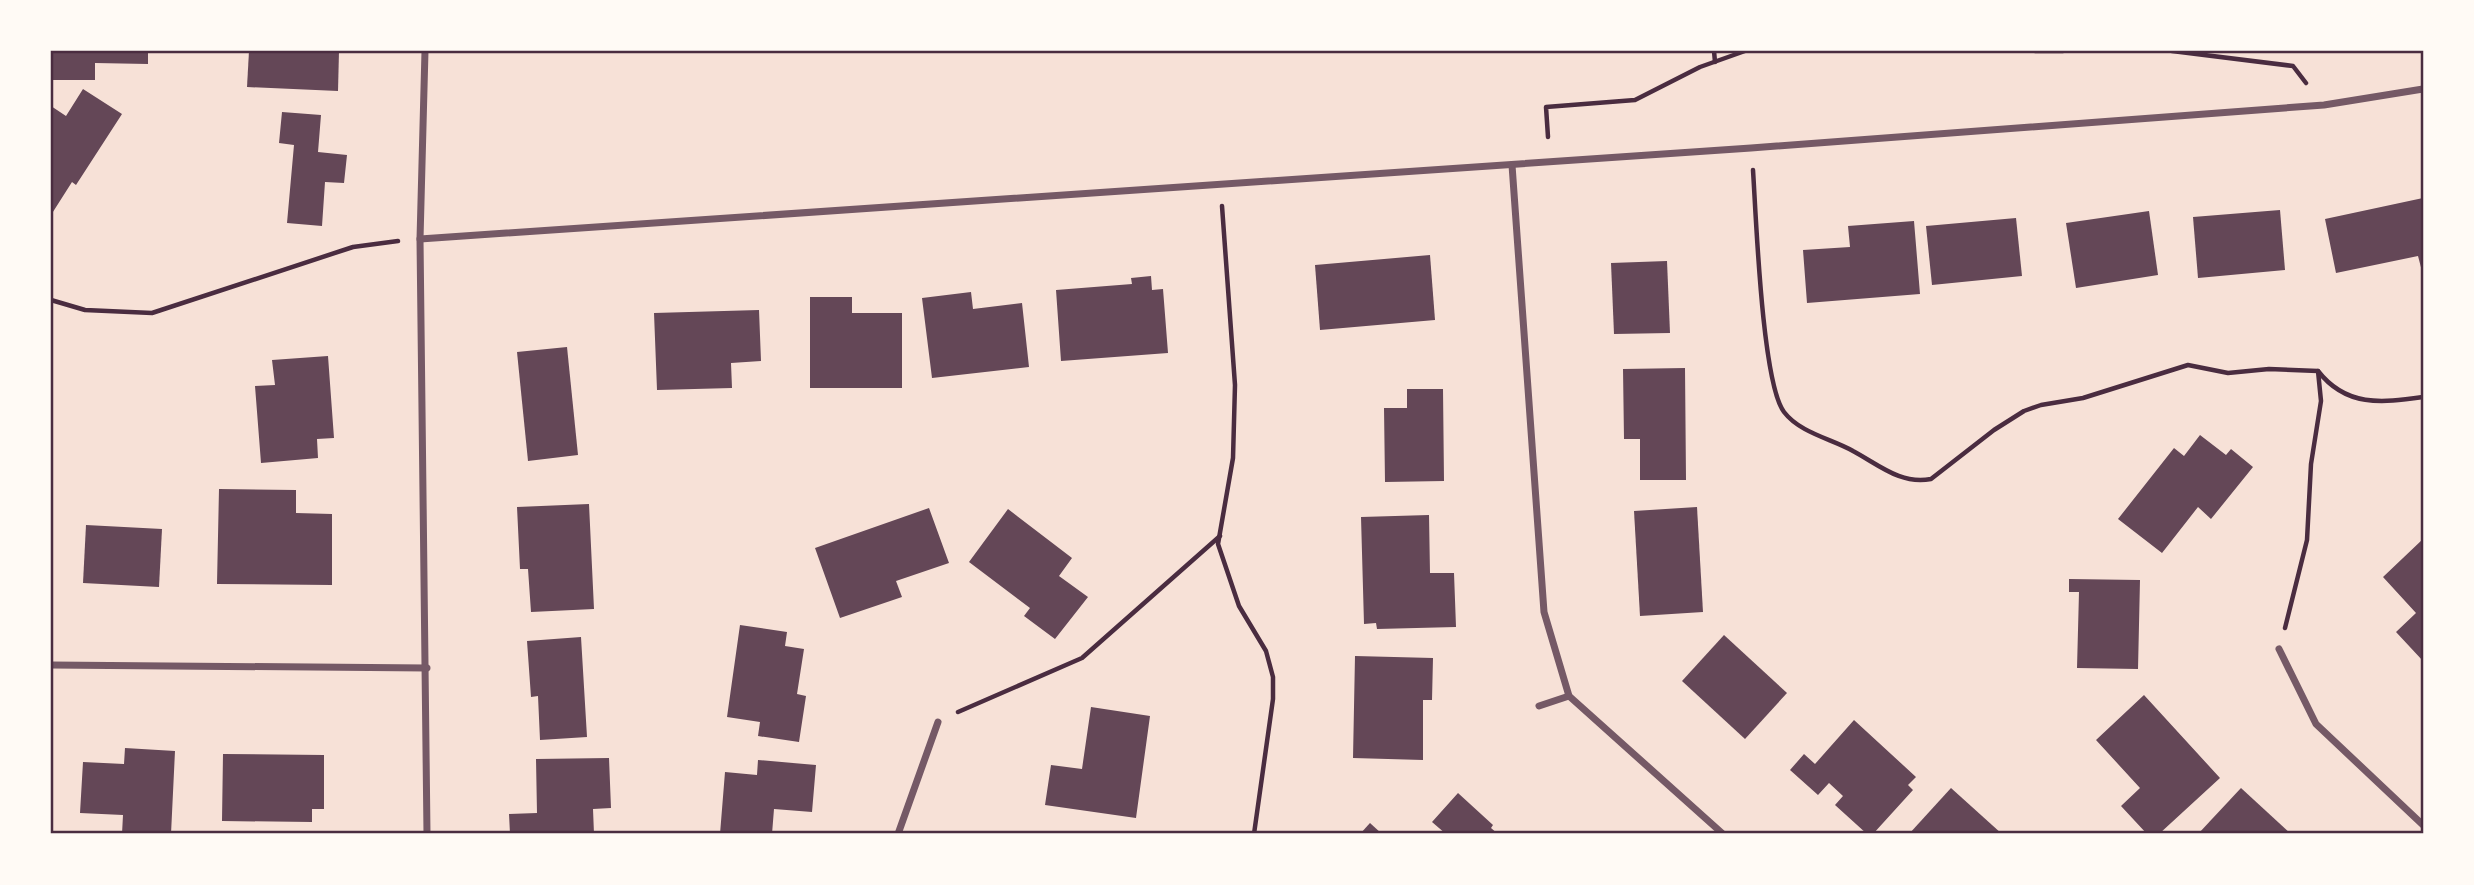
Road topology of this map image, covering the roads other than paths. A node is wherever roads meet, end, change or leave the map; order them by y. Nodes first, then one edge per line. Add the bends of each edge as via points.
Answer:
1 (425, 51) edge
2 (2423, 89) edge
3 (1512, 164) junction
4 (420, 239) junction
5 (2279, 649) road end
6 (51, 665) edge
7 (427, 668) junction
8 (1569, 696) junction
9 (1539, 706) dead end
10 (938, 722) road end
11 (2423, 825) edge
12 (427, 834) edge
13 (898, 834) edge
14 (1723, 834) edge

1 - 4 street
2 - 3 street via 2324,105
3 - 4 street
3 - 8 street via 1544,612
4 - 7 street
5 - 11 street via 2316,724
6 - 7 street
7 - 12 street
8 - 9 street
8 - 14 street
10 - 13 street

